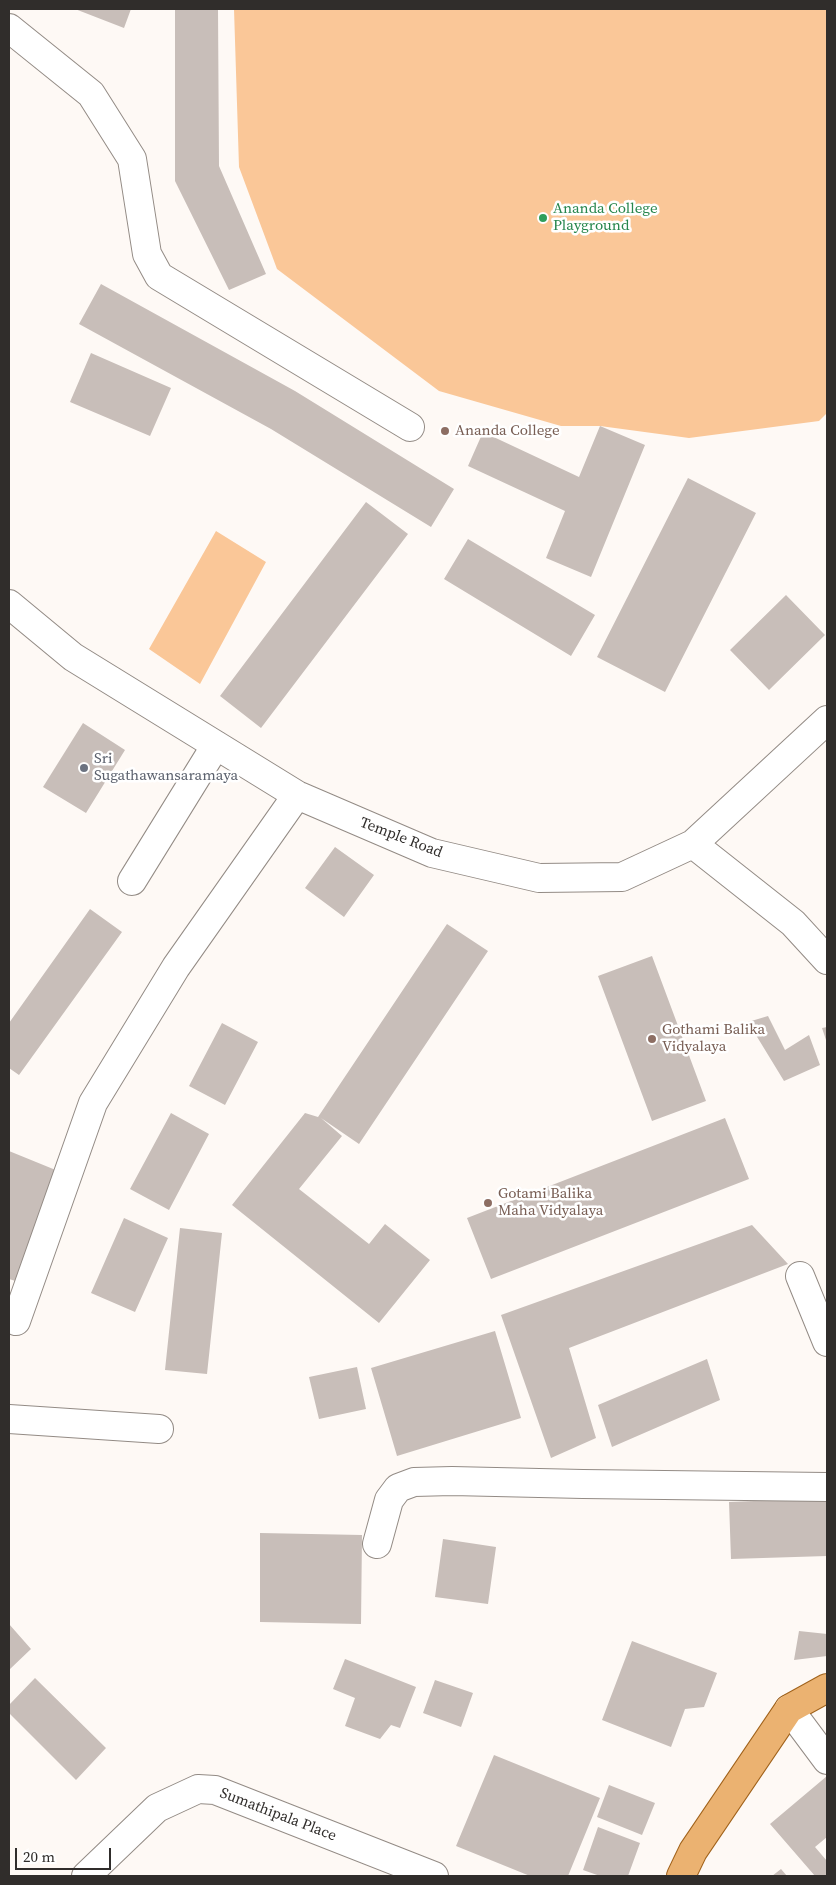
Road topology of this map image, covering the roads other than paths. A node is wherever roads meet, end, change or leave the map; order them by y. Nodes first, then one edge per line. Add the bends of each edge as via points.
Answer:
1 (9, 28) edge
2 (410, 427) dead end
3 (9, 604) edge
4 (827, 720) edge
5 (216, 745) junction
6 (297, 796) junction
7 (693, 844) junction
8 (132, 881) dead end
9 (827, 960) edge
10 (800, 1276) dead end
11 (16, 1321) dead end
12 (827, 1342) edge
13 (9, 1419) edge
14 (160, 1429) dead end
15 (827, 1487) edge
16 (377, 1544) dead end
17 (827, 1688) edge
18 (789, 1709) junction
19 (827, 1760) edge
20 (86, 1876) edge
21 (434, 1876) edge
22 (681, 1876) edge

1 - 2 street via 91,94 132,159 147,254 159,276
3 - 5 street, Temple Road via 73,657
4 - 7 street, Temple Road
5 - 6 street, Temple Road
5 - 8 street
6 - 7 street, Temple Road via 432,853 539,878 622,877
6 - 11 street via 176,967 93,1103
7 - 9 street via 793,923
10 - 12 street
13 - 14 street
15 - 16 street via 414,1482 398,1488 389,1500
17 - 18 main road
18 - 19 street
18 - 22 main road via 693,1852
20 - 21 street, Sumathipala Place via 157,1808 198,1789 216,1790

